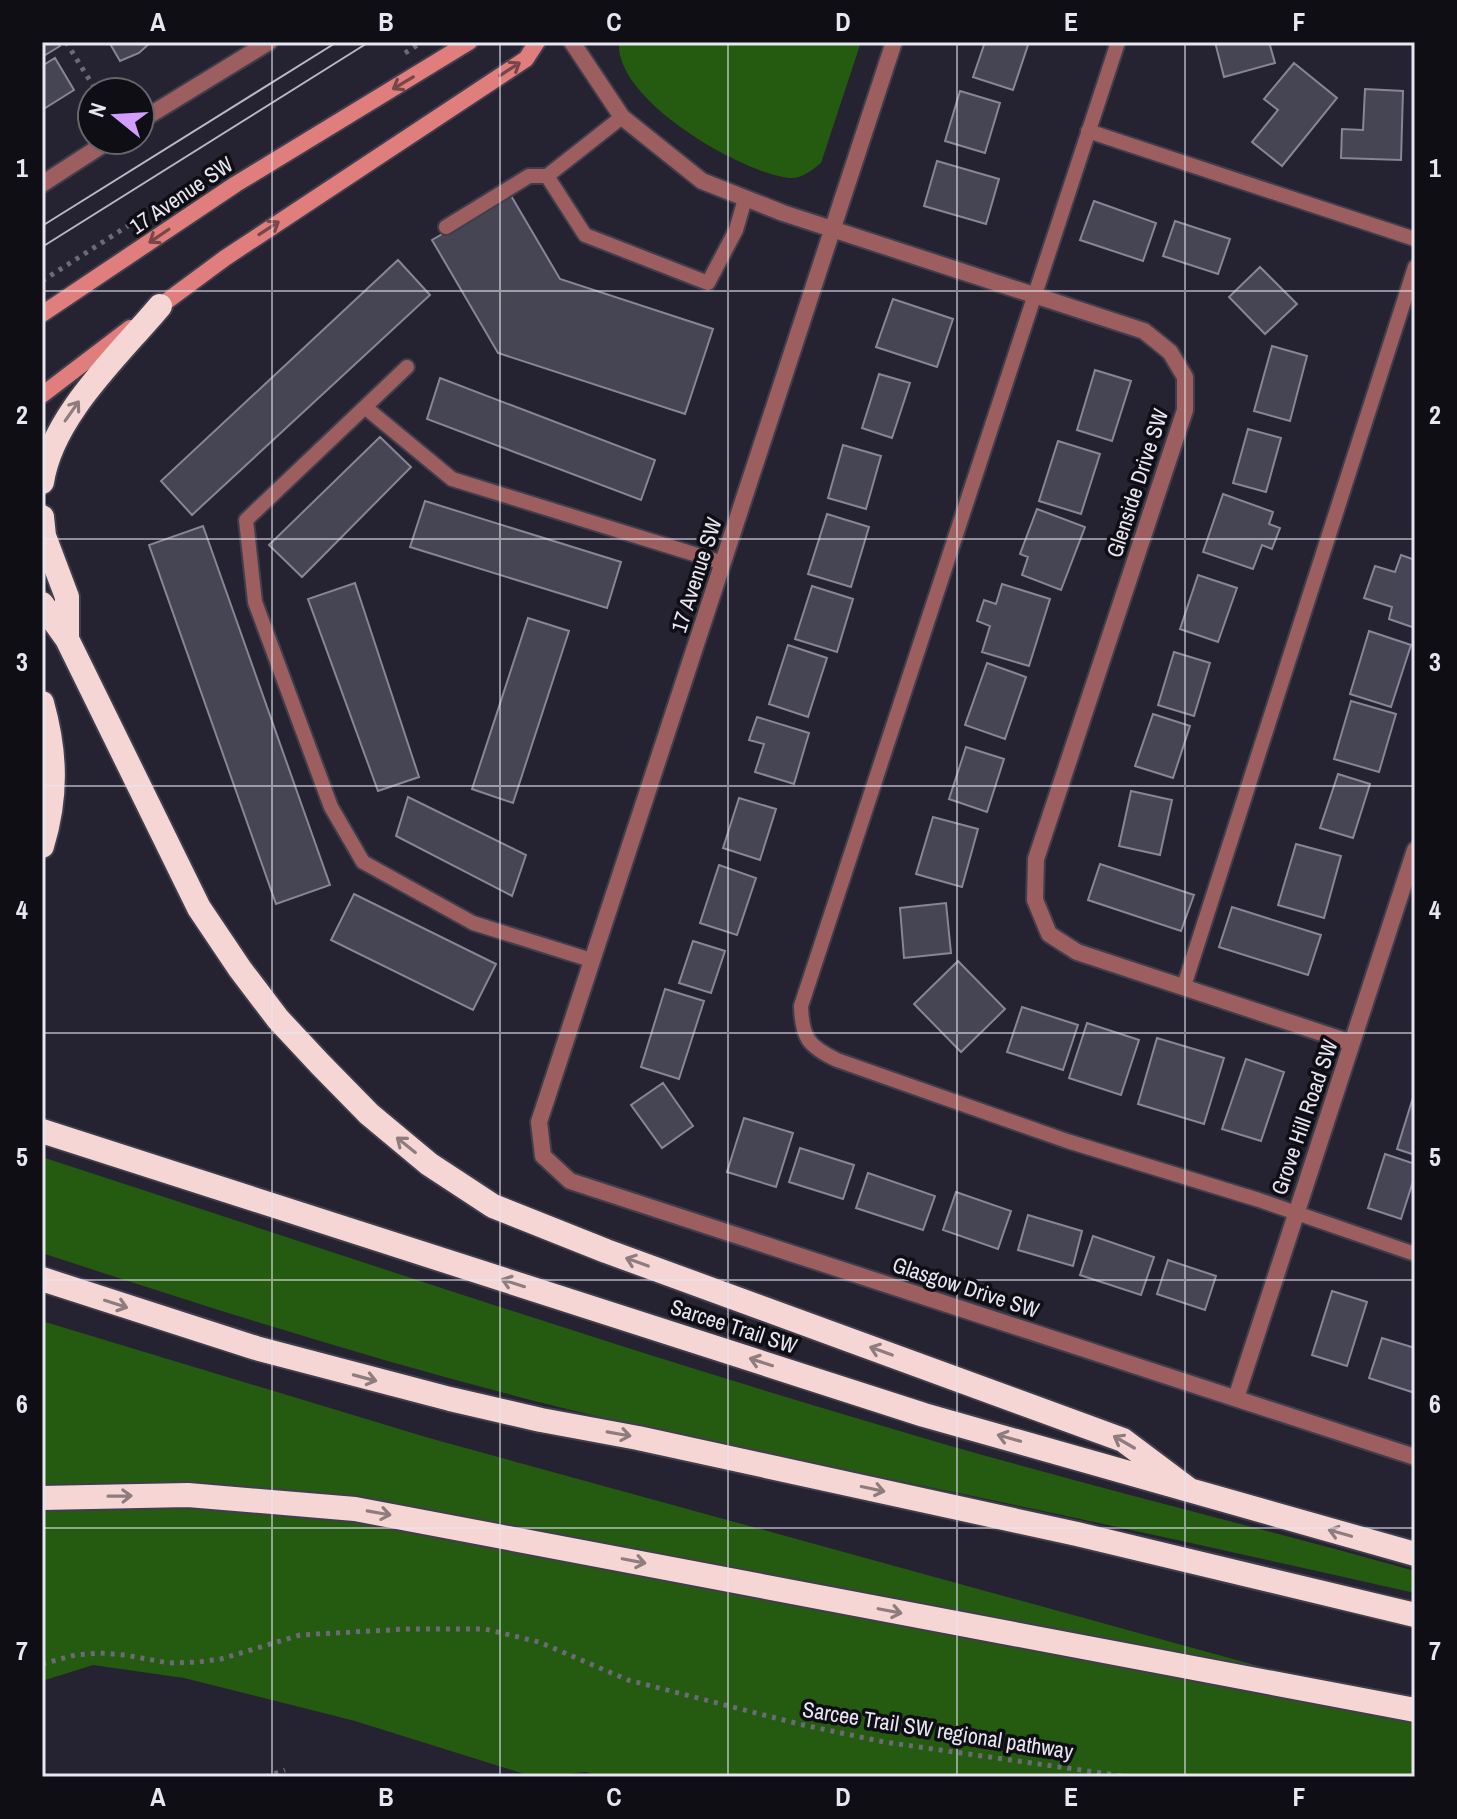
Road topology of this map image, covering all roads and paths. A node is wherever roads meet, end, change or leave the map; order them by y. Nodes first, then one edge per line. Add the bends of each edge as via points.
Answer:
1 (66, 42) edge
2 (269, 42) edge
3 (469, 42) edge
4 (537, 42) edge
5 (572, 42) edge
6 (894, 42) edge
7 (1118, 42) edge
8 (87, 76) edge
9 (156, 111) edge
10 (622, 117) junction
11 (1088, 131) junction
12 (85, 156) edge
13 (547, 176) junction
14 (42, 184) edge
15 (745, 199) junction
16 (446, 227) dead end
17 (832, 229) junction
18 (1415, 239) edge
19 (1415, 267) edge
20 (1034, 295) junction
21 (160, 306) junction
22 (42, 314) edge
23 (407, 367) dead end
24 (42, 395) edge
25 (366, 408) junction
26 (42, 482) edge
27 (42, 517) edge
28 (723, 563) junction
29 (42, 604) edge
30 (67, 639) junction
31 (42, 703) edge
32 (42, 846) edge
33 (1415, 850) edge
34 (591, 960) junction
35 (1184, 986) junction
36 (1352, 1043) junction
37 (539, 1122) joint
38 (42, 1131) edge
39 (1295, 1212) junction
40 (1415, 1254) edge
41 (42, 1279) edge
42 (1236, 1398) junction
43 (1415, 1457) edge
44 (1187, 1488) junction
45 (42, 1498) edge
46 (1415, 1554) edge
47 (1415, 1615) edge
48 (42, 1664) edge
49 (1415, 1710) edge
50 (285, 1770) dead end
51 (265, 1777) edge
52 (1130, 1777) edge

1 - 8 path
2 - 9 street
3 -> 22 main road, 17 Avenue SW via 236,184
21 -> 4 main road via 237,249 526,59
5 - 10 street, Glenside Drive SW
6 - 17 street, 17 Avenue SW
7 - 11 lane
10 - 13 lane
10 - 15 street, Glenside Drive SW via 702,181
11 - 18 lane
11 - 20 lane
12 - 14 street
13 - 15 lane via 585,235 708,283 736,230
13 - 16 lane via 529,176
15 - 17 street, Glenside Drive SW
17 - 20 street, Glenside Drive SW
17 - 28 street, 17 Avenue SW
19 - 35 lane
20 - 35 street, Glenside Drive SW via 1144,331 1170,352 1185,377 1185,410 1036,859 1035,900 1049,934 1077,952
20 - 39 lane via 801,1006 802,1030 815,1050 837,1060 1067,1141
21 - 24 main road
26 -> 21 highway via 50,450 69,413
23 - 25 lane
25 - 28 lane via 452,479
25 - 34 lane via 246,520 255,602 331,807 363,862 473,923
27 - 30 highway via 67,597
28 - 34 street, 17 Avenue SW
29 - 30 highway
44 -> 30 highway via 1123,1440 606,1251 493,1206 429,1164 320,1064 240,969 199,908
31 - 32 highway via 54,770 51,816
33 - 36 street, Grove Hill Road SW
34 - 37 street, 17 Avenue SW
35 - 36 street, Glenside Drive SW
36 - 39 street, Grove Hill Road SW
37 - 42 street, Glasgow Drive SW via 543,1156 570,1181
44 -> 38 highway, Sarcee Trail SW via 924,1415
39 - 40 lane
39 - 42 street, Grove Hill Road SW
41 -> 47 highway via 256,1348 450,1399 1077,1534
42 - 43 street, Glasgow Drive SW
46 -> 44 highway, Sarcee Trail SW
45 -> 49 highway via 188,1495 355,1509
48 - 52 path, Sarcee Trail SW regional pathway via 100,1653 199,1662 300,1635 485,1629 539,1642 628,1680 799,1724 884,1742
50 - 51 path

